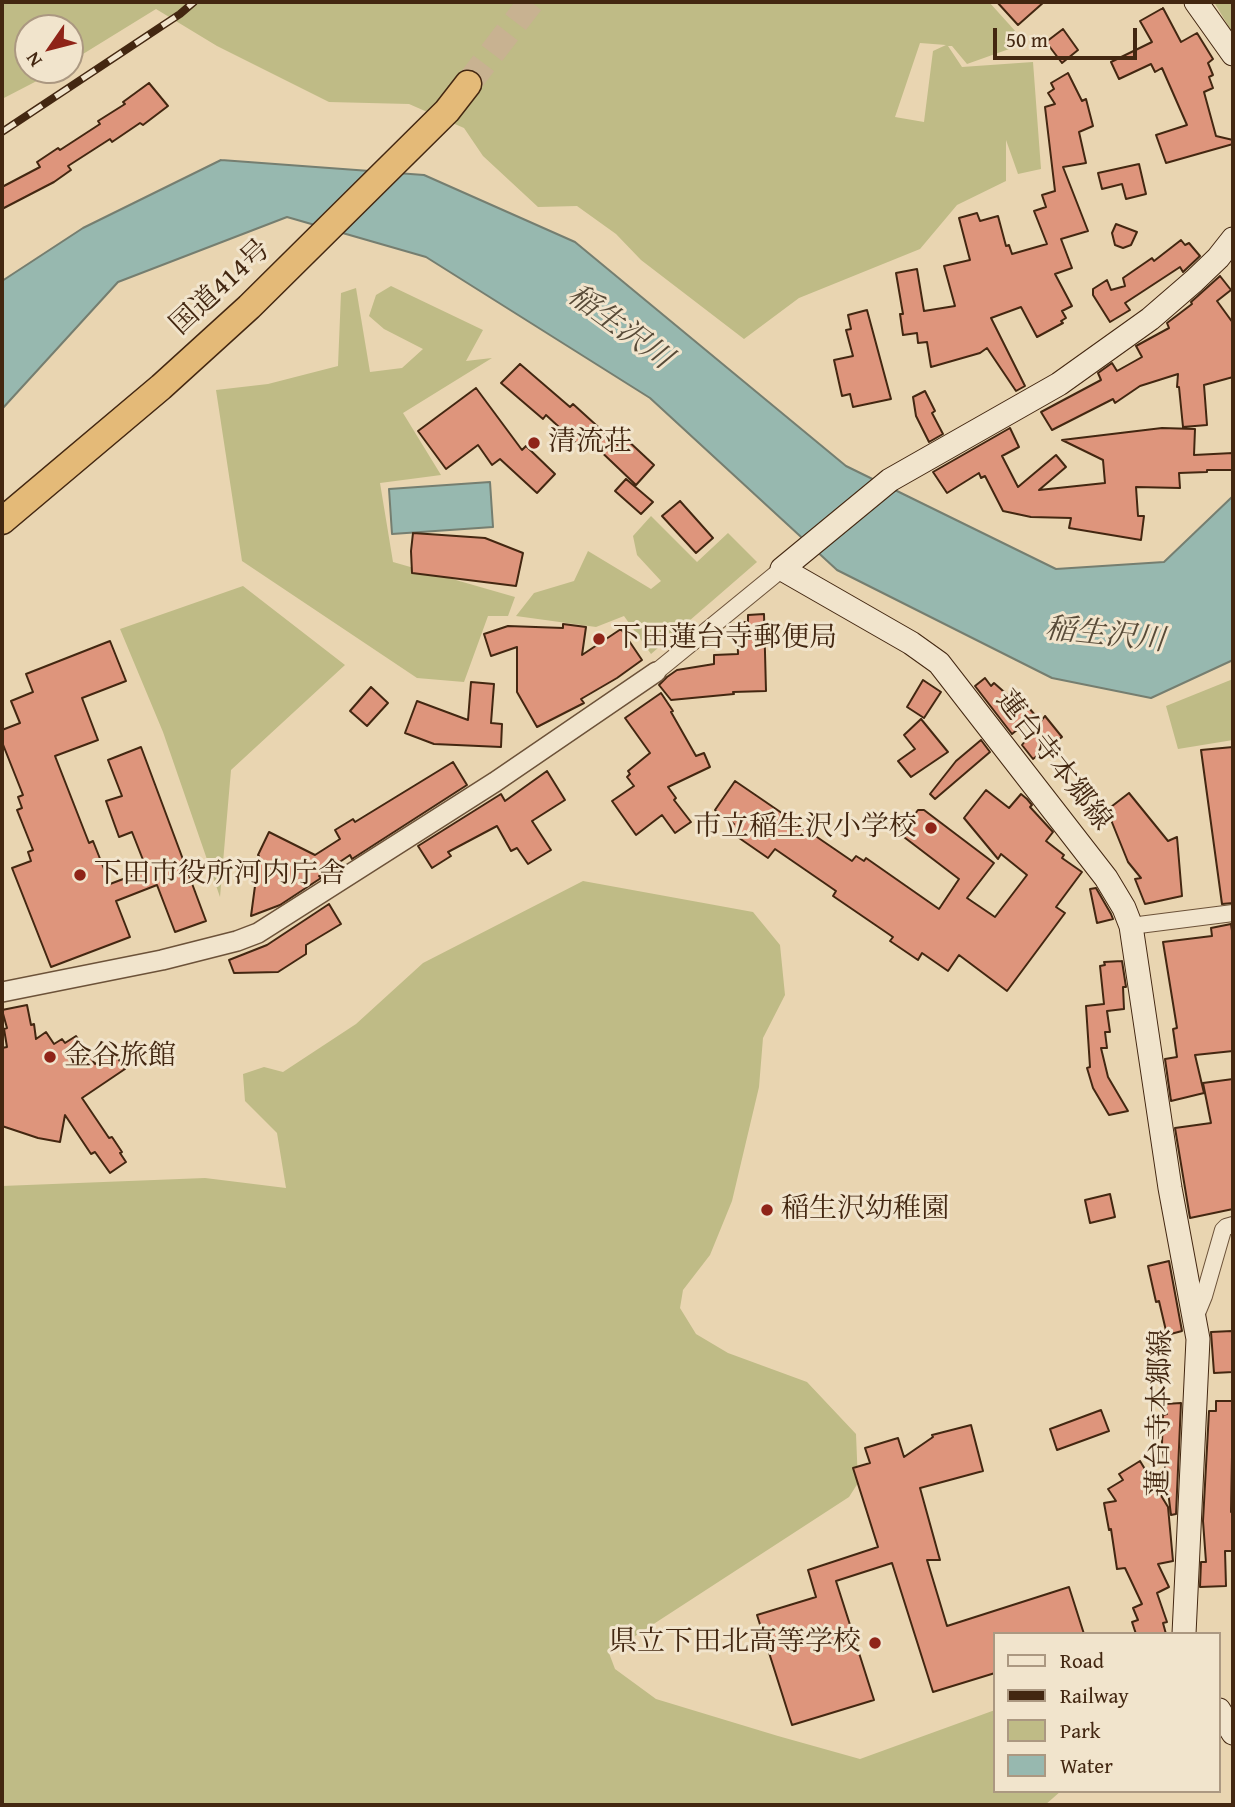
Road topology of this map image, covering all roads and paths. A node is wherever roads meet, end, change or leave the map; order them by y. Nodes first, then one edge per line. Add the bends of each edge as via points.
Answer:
1 (1196, 2) edge
2 (1233, 54) edge
3 (468, 83) tunnel mouth
4 (1233, 239) edge
5 (2, 521) edge
6 (788, 563) junction
7 (656, 671) joint
8 (1233, 913) edge
9 (1131, 926) junction
10 (2, 992) edge
11 (1233, 1226) edge
12 (1194, 1320) junction
13 (1184, 1632) edge
14 (1221, 1713) edge
15 (1233, 1733) edge

1 - 2 main road
3 - 5 highway, 国道414号 via 447,111 249,307
4 - 6 main road via 1150,319 1059,384 890,480
6 - 7 street
6 - 9 main road, 蓮台寺本郷線 via 939,663 1106,878
7 - 10 street via 495,782 258,933 162,960
8 - 9 street
9 - 12 main road, 蓮台寺本郷線
11 - 12 street via 1223,1230
12 - 13 main road, 蓮台寺本郷線 via 1198,1339
14 - 15 main road

